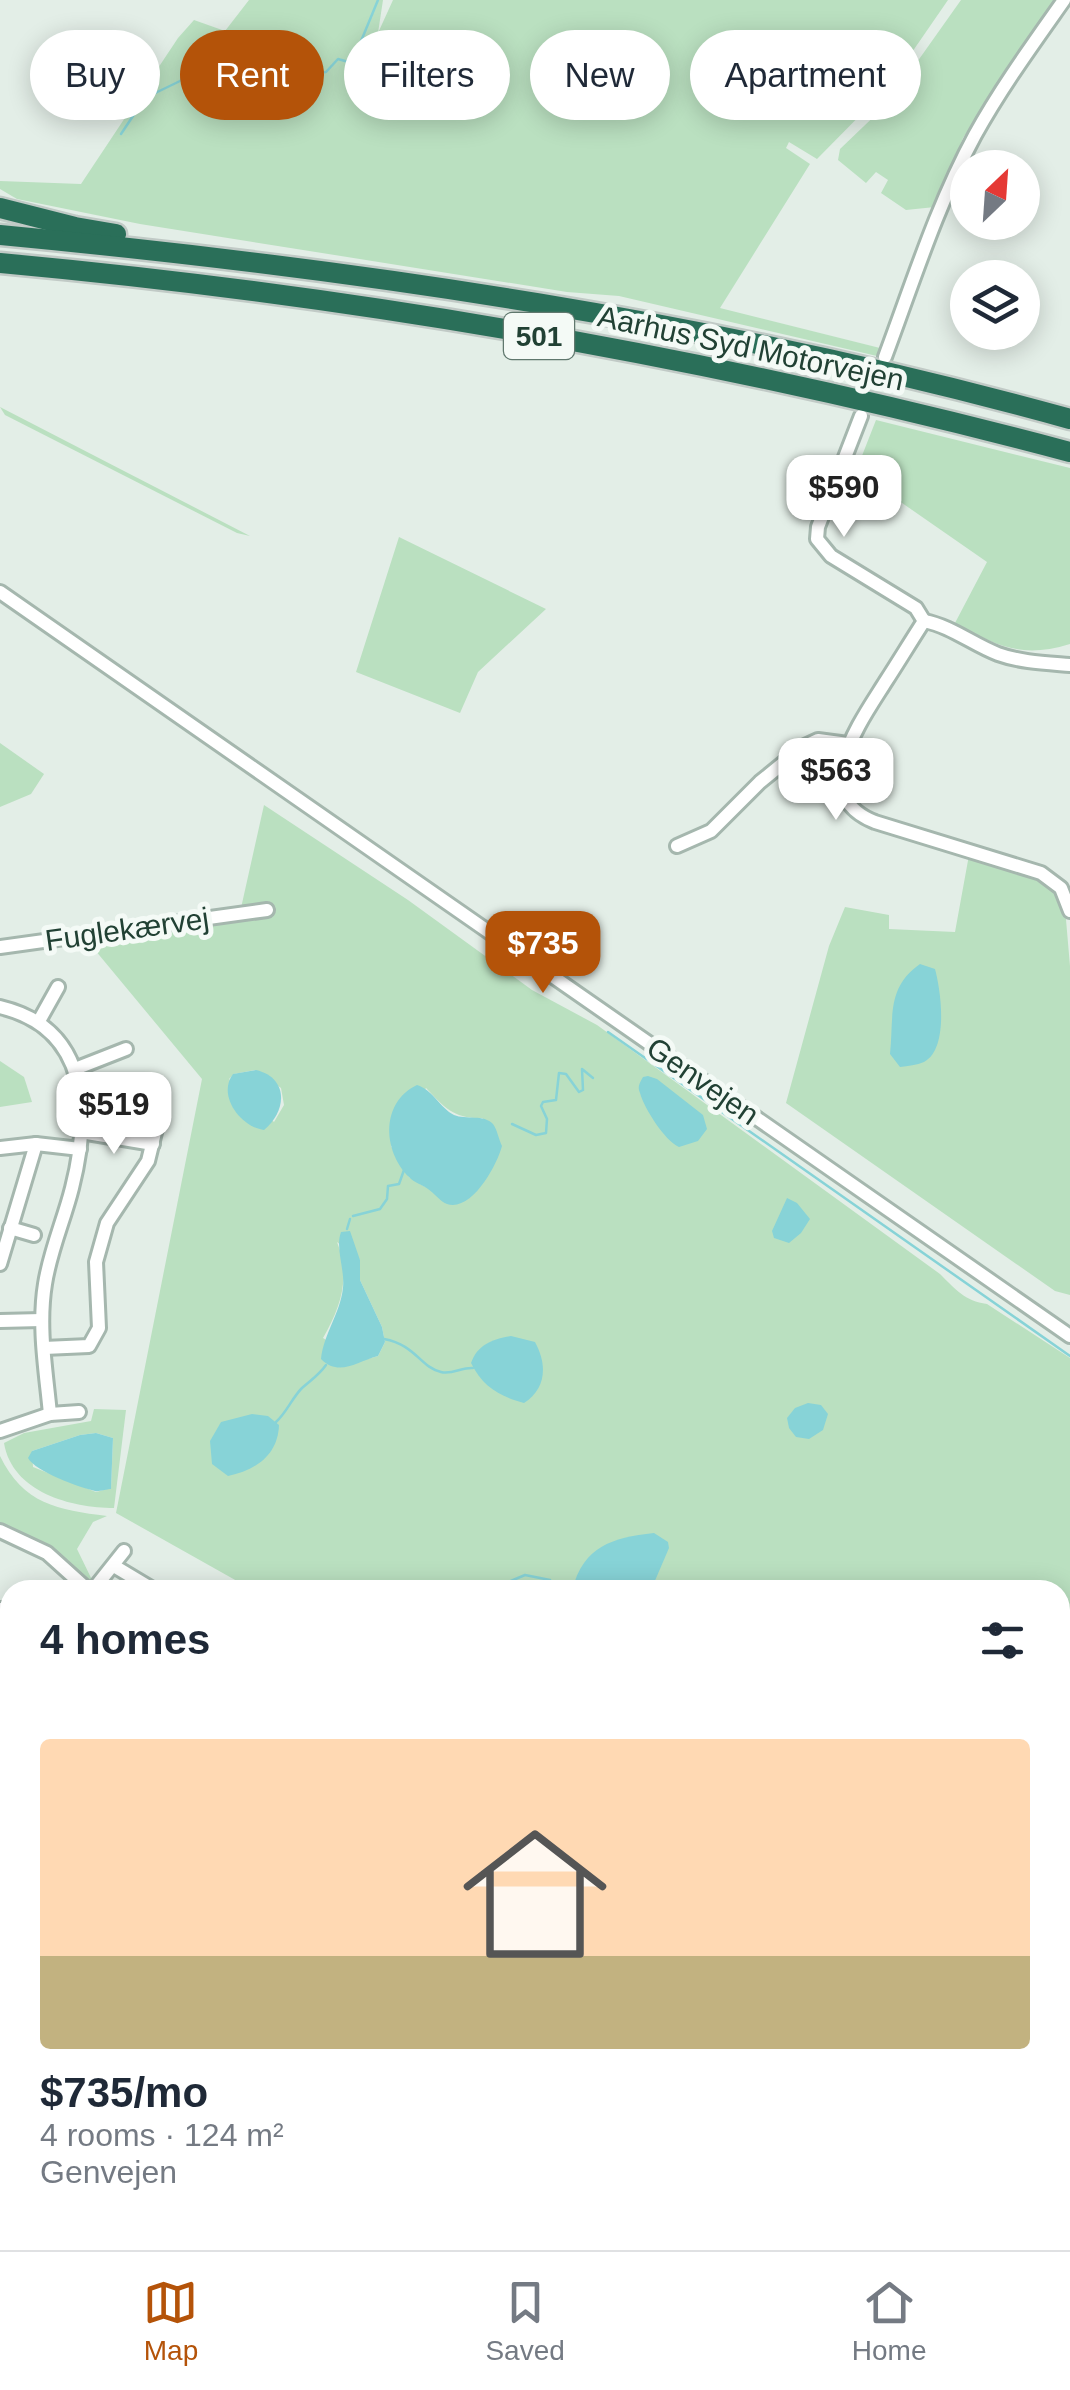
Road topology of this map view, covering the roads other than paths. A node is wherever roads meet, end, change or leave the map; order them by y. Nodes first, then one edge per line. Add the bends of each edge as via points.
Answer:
1 (1064, 0) edge
2 (0, 208) edge
3 (0, 235) edge
4 (0, 263) edge
5 (274, 266) junction
6 (885, 356) dead end
7 (862, 416) dead end
8 (1070, 420) edge
9 (1070, 452) edge
10 (0, 584) edge
11 (0, 592) edge
12 (41, 619) junction
13 (924, 620) junction
14 (1070, 665) edge
15 (848, 744) junction
16 (677, 846) dead end
17 (258, 906) dead end
18 (1070, 911) edge
19 (0, 947) edge
20 (58, 987) dead end
21 (0, 1007) edge
22 (39, 1021) junction
23 (126, 1049) dead end
24 (75, 1069) junction
25 (120, 1106) dead end
26 (161, 1108) dead end
27 (81, 1132) junction
28 (113, 1135) junction
29 (36, 1144) junction
30 (153, 1144) junction
31 (0, 1148) edge
32 (80, 1150) junction
33 (10, 1228) junction
34 (34, 1235) dead end
35 (0, 1264) edge
36 (42, 1320) junction
37 (0, 1321) edge
38 (1070, 1336) edge
39 (44, 1348) junction
40 (79, 1412) dead end
41 (50, 1414) junction
42 (0, 1431) edge
43 (0, 1531) edge
44 (124, 1552) dead end
45 (114, 1566) junction
46 (78, 1580) edge
47 (100, 1580) edge
48 (137, 1580) edge

1 - 6 street via 973,139
2 - 5 highway via 75,228 252,255
3 - 5 highway, Aarhus Syd Motorvejen / 501
4 - 9 highway, Aarhus Syd Motorvejen / 501 via 481,325 800,387
5 - 8 highway, Aarhus Syd Motorvejen / 501 via 708,334
7 - 13 street via 817,539 831,556 916,608
10 - 12 street, Genvejen
11 - 12 street, Genvejen
12 - 38 street, Genvejen
13 - 14 street via 997,653
13 - 15 street
15 - 16 street via 818,740 803,748 711,831 692,832
15 - 18 street via 843,778 854,811 1041,873 1061,888
17 - 19 street, Fuglekærvej
20 - 22 street
21 - 22 street
22 - 24 street
23 - 24 street
24 - 27 street
25 - 28 street
26 - 30 street
27 - 28 street
27 - 32 street
28 - 30 street
29 - 31 street
29 - 32 street
29 - 33 street
30 - 39 street via 108,1223 96,1262 99,1328 89,1346
32 - 36 street via 48,1268
33 - 34 street
33 - 35 street
36 - 37 street
36 - 39 street
39 - 41 street
40 - 41 street
41 - 42 street
43 - 46 street via 47,1553
44 - 45 street
45 - 47 street
45 - 48 street

